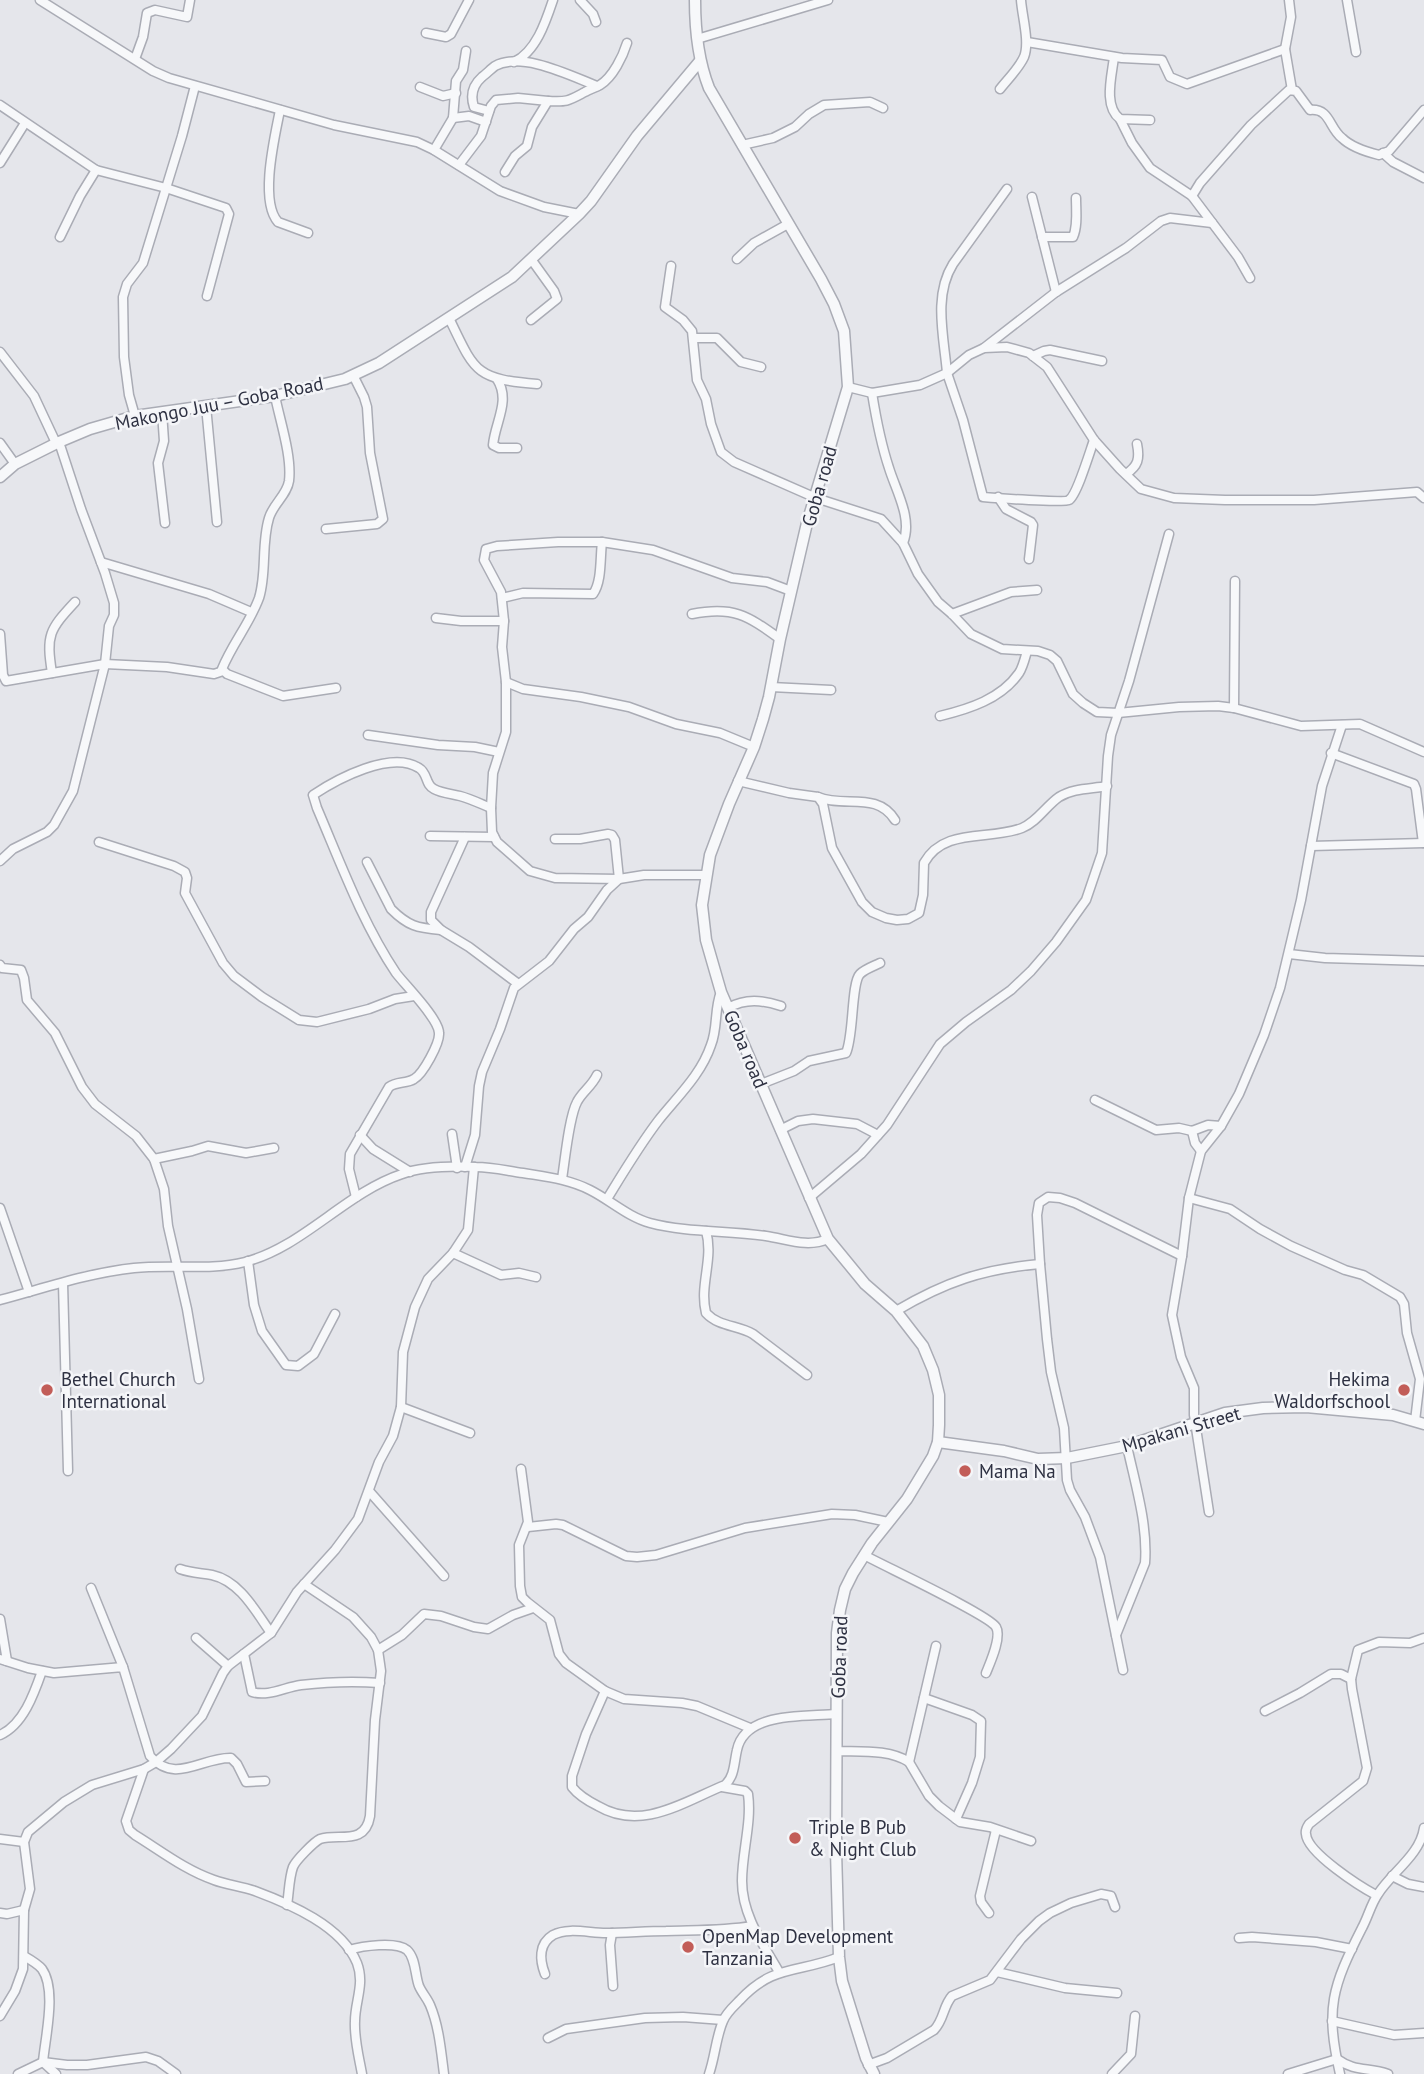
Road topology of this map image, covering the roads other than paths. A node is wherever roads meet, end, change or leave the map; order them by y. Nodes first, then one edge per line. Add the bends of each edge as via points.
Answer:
1 (40, 0) edge
2 (190, 0) edge
3 (469, 0) edge
4 (553, 0) edge
5 (580, 0) edge
6 (695, 0) edge
7 (828, 0) edge
8 (1021, 0) edge
9 (1289, 0) edge
10 (1347, 0) edge
11 (596, 22) dead end
12 (426, 33) dead end
13 (697, 39) junction
14 (1027, 42) junction
15 (627, 43) dead end
16 (1285, 49) junction
17 (466, 51) dead end
18 (1356, 52) dead end
19 (1114, 57) junction
20 (135, 59) junction
21 (700, 61) junction
22 (514, 62) junction
23 (195, 86) junction
24 (597, 86) junction
25 (420, 87) dead end
26 (1000, 89) dead end
27 (1292, 90) junction
28 (456, 93) junction
29 (548, 101) junction
30 (0, 106) edge
31 (883, 108) dead end
32 (280, 110) junction
33 (1424, 110) edge
34 (489, 111) junction
35 (453, 118) junction
36 (1119, 119) junction
37 (1150, 120) dead end
38 (486, 122) junction
39 (25, 123) junction
40 (742, 145) junction
41 (434, 150) junction
42 (1383, 153) junction
43 (0, 163) edge
44 (459, 165) junction
45 (96, 170) junction
46 (505, 172) dead end
47 (1424, 178) edge
48 (166, 188) junction
49 (1007, 188) dead end
50 (1192, 196) junction
51 (1032, 197) dead end
52 (1076, 198) dead end
53 (579, 214) junction
54 (1212, 223) junction
55 (788, 224) junction
56 (308, 233) dead end
57 (60, 237) dead end
58 (1042, 237) junction
59 (531, 259) junction
60 (737, 259) dead end
61 (671, 266) dead end
62 (1251, 278) dead end
63 (1056, 292) junction
64 (206, 296) dead end
65 (449, 318) junction
66 (531, 320) dead end
67 (694, 338) junction
68 (984, 348) junction
69 (0, 352) edge
70 (1033, 356) junction
71 (1102, 361) dead end
72 (761, 367) dead end
73 (947, 373) junction
74 (353, 375) junction
75 (498, 379) junction
76 (537, 384) dead end
77 (848, 387) junction
78 (872, 393) junction
79 (275, 396) junction
80 (206, 406) junction
81 (162, 412) junction
82 (135, 416) junction
83 (1094, 440) junction
84 (58, 442) junction
85 (0, 443) edge
86 (1137, 444) dead end
87 (517, 448) dead end
88 (15, 464) junction
89 (1126, 474) junction
90 (0, 477) edge
91 (998, 497) junction
92 (816, 498) junction
93 (1424, 498) edge
94 (217, 522) dead end
95 (165, 523) dead end
96 (326, 530) dead end
97 (1168, 534) dead end
98 (602, 542) junction
99 (903, 543) junction
100 (1029, 559) dead end
101 (101, 562) junction
102 (1235, 581) dead end
103 (1037, 590) dead end
104 (791, 591) junction
105 (502, 598) junction
106 (75, 601) dead end
107 (251, 612) junction
108 (692, 614) dead end
109 (952, 614) junction
110 (436, 618) dead end
111 (504, 621) junction
112 (0, 634) edge
113 (780, 639) junction
114 (1027, 651) junction
115 (105, 664) junction
116 (223, 671) junction
117 (52, 673) junction
118 (506, 682) junction
119 (771, 687) junction
120 (336, 688) dead end
121 (831, 690) dead end
122 (1234, 708) junction
123 (1118, 713) junction
124 (940, 716) dead end
125 (1342, 725) junction
126 (368, 735) dead end
127 (754, 747) junction
128 (499, 752) junction
129 (1424, 752) edge
130 (1331, 753) junction
131 (738, 782) junction
132 (1107, 786) junction
133 (818, 797) junction
134 (491, 808) junction
135 (895, 820) dead end
136 (430, 836) dead end
137 (465, 837) junction
138 (494, 837) junction
139 (555, 839) dead end
140 (99, 842) dead end
141 (1424, 843) edge
142 (1311, 846) junction
143 (0, 861) edge
144 (367, 862) dead end
145 (706, 876) junction
146 (619, 879) junction
147 (441, 930) junction
148 (1289, 954) junction
149 (1424, 961) edge
150 (880, 963) dead end
151 (0, 965) edge
152 (517, 983) junction
153 (722, 992) junction
154 (414, 996) junction
155 (781, 1006) dead end
156 (728, 1008) junction
157 (597, 1075) dead end
158 (761, 1084) junction
159 (1095, 1100) dead end
160 (1221, 1126) junction
161 (780, 1130) junction
162 (1192, 1131) junction
163 (452, 1134) dead end
164 (360, 1135) junction
165 (878, 1135) junction
166 (274, 1148) dead end
167 (1200, 1151) junction
168 (154, 1159) junction
169 (465, 1167) junction
170 (410, 1172) junction
171 (562, 1179) junction
172 (356, 1197) junction
173 (809, 1198) junction
174 (1189, 1198) junction
175 (607, 1199) junction
176 (0, 1208) edge
177 (4, 1230) edge
178 (706, 1231) junction
179 (828, 1239) junction
180 (453, 1253) junction
181 (1182, 1256) junction
182 (248, 1261) junction
183 (1040, 1264) junction
184 (177, 1266) junction
185 (536, 1277) dead end
186 (63, 1283) junction
187 (29, 1292) junction
188 (0, 1300) edge
189 (896, 1311) junction
190 (335, 1314) dead end
191 (807, 1375) dead end
192 (199, 1379) dead end
193 (401, 1407) junction
194 (1195, 1423) junction
195 (1419, 1423) edge
196 (470, 1433) dead end
197 (937, 1442) junction
198 (1127, 1446) junction
199 (1067, 1458) junction
200 (521, 1469) dead end
201 (68, 1471) dead end
202 (369, 1491) junction
203 (1209, 1512) dead end
204 (888, 1522) junction
205 (527, 1527) junction
206 (863, 1555) junction
207 (180, 1569) dead end
208 (444, 1576) dead end
209 (304, 1584) junction
210 (92, 1588) dead end
211 (533, 1608) junction
212 (0, 1619) edge
213 (271, 1633) junction
214 (1116, 1635) junction
215 (196, 1638) dead end
216 (1424, 1638) edge
217 (936, 1646) dead end
218 (378, 1650) junction
219 (244, 1654) junction
220 (4, 1660) edge
221 (228, 1666) junction
222 (123, 1667) junction
223 (1123, 1670) dead end
224 (42, 1671) junction
225 (986, 1673) dead end
226 (1351, 1679) junction
227 (380, 1683) junction
228 (605, 1691) junction
229 (924, 1698) junction
230 (1265, 1711) dead end
231 (836, 1714) junction
232 (750, 1728) junction
233 (0, 1735) edge
234 (836, 1751) junction
235 (156, 1762) junction
236 (909, 1762) junction
237 (144, 1769) junction
238 (265, 1781) dead end
239 (721, 1786) junction
240 (956, 1819) junction
241 (1424, 1828) edge
242 (996, 1830) junction
243 (0, 1839) edge
244 (1031, 1841) dead end
245 (24, 1842) junction
246 (1392, 1876) junction
247 (1424, 1887) edge
248 (1376, 1895) junction
249 (287, 1905) junction
250 (1115, 1907) dead end
251 (24, 1910) junction
252 (0, 1913) edge
253 (989, 1913) dead end
254 (752, 1926) junction
255 (612, 1933) junction
256 (1239, 1938) dead end
257 (1352, 1949) junction
258 (349, 1950) junction
259 (24, 1956) junction
260 (839, 1957) junction
261 (779, 1972) junction
262 (997, 1972) junction
263 (545, 1974) dead end
264 (613, 1986) dead end
265 (1117, 1993) dead end
266 (2, 2006) edge
267 (0, 2016) edge
268 (1135, 2016) dead end
269 (723, 2020) junction
270 (1332, 2021) junction
271 (1424, 2033) edge
272 (548, 2038) dead end
273 (1336, 2059) junction
274 (43, 2062) junction
275 (871, 2069) edge
276 (18, 2074) edge
277 (56, 2074) edge
278 (176, 2074) edge
279 (362, 2074) edge
280 (444, 2074) edge
281 (709, 2074) edge
282 (1112, 2074) edge
283 (1288, 2074) edge
284 (1340, 2074) edge
285 (1388, 2074) edge

1 - 20 street
2 - 20 street via 187,18 149,11
3 - 12 street via 451,34
4 - 22 street via 531,47
5 - 11 street
6 - 13 street, Goba road
7 - 13 street
8 - 14 street
9 - 16 street
10 - 18 street
13 - 21 street, Goba road
14 - 19 street
14 - 26 street via 1021,62
15 - 24 street via 615,68
16 - 19 street via 1187,84 1170,77 1162,60
16 - 27 street
17 - 28 street
19 - 36 street via 1111,105
20 - 23 street via 153,71
21 - 40 street, Goba road via 709,88
21 - 53 street, Makongo Juu – Goba Road via 636,136
22 - 24 street via 540,65
22 - 34 street via 496,66 472,89 474,107
23 - 32 street
23 - 48 street
24 - 29 street via 575,99
25 - 28 street via 443,96
27 - 42 street via 1307,108 1323,111 1344,141
27 - 50 street via 1251,125
28 - 35 street
29 - 34 street via 505,98 496,100
29 - 46 street via 532,127 527,146
30 - 39 street
31 - 40 street via 870,102 824,106 773,138
32 - 41 street via 404,138
32 - 56 street via 269,167 271,208 275,220
33 - 42 street
34 - 38 street
35 - 38 street via 469,116
35 - 41 street
36 - 37 street
36 - 50 street via 1150,168
38 - 44 street
39 - 43 street
39 - 45 street
40 - 55 street, Goba road
41 - 44 street
42 - 47 street
44 - 53 street via 500,191
45 - 48 street
45 - 57 street
48 - 64 street via 229,211
48 - 82 street via 143,263 123,297 124,357
49 - 73 street via 947,273 942,288
50 - 54 street
51 - 58 street
52 - 58 street via 1073,237
53 - 59 street, Makongo Juu – Goba Road
54 - 62 street
54 - 63 street via 1165,219
55 - 60 street via 754,243
55 - 77 street, Goba road via 821,279 844,331
58 - 63 street
59 - 65 street, Makongo Juu – Goba Road via 512,277
59 - 66 street via 556,299
61 - 67 street via 665,307 683,320
63 - 68 street
65 - 74 street, Makongo Juu – Goba Road
65 - 75 street via 472,363
67 - 72 street via 717,338 741,362
67 - 92 street via 697,380 721,452
68 - 70 street via 1007,347
68 - 73 street
69 - 84 street via 34,396
70 - 71 street via 1050,350
70 - 83 street via 1047,367
73 - 78 street via 920,385
73 - 91 street via 981,494
74 - 79 street, Makongo Juu – Goba Road
74 - 96 street via 367,407 370,453 383,519 377,524
75 - 76 street
75 - 87 street via 503,399 493,445
77 - 78 street
77 - 92 street, Goba road
78 - 99 street via 907,528
79 - 80 street, Makongo Juu – Goba Road
79 - 107 street via 288,460 288,488 267,522 261,589
80 - 81 street, Makongo Juu – Goba Road
80 - 94 street
81 - 82 street, Makongo Juu – Goba Road
81 - 95 street via 159,478
82 - 84 street, Makongo Juu – Goba Road
83 - 89 street
83 - 91 street via 1068,501
84 - 88 street, Makongo Juu – Goba Road
84 - 101 street
85 - 88 street
86 - 89 street via 1138,462
88 - 90 street, Makongo Juu – Goba Road
89 - 93 street via 1141,489 1174,498 1314,500 1418,492
91 - 100 street via 1006,509 1033,525
92 - 99 street via 880,519
92 - 104 street, Goba road
97 - 123 street
98 - 104 street via 653,550 732,578 767,582
98 - 105 street via 593,594 523,593
98 - 105 street via 486,549 484,560
99 - 109 street via 918,574
101 - 107 street via 209,594
101 - 115 street via 115,608
102 - 122 street
103 - 109 street via 1011,592
104 - 113 street, Goba road
105 - 111 street
106 - 117 street via 50,634
107 - 116 street
108 - 113 street via 732,612 757,622
109 - 114 street via 982,641
110 - 111 street
111 - 118 street
112 - 117 street via 5,680
113 - 119 street, Goba road
114 - 123 street via 1057,661 1073,694 1083,703 1097,712
114 - 124 street via 1018,675 999,692 975,706
115 - 116 street via 214,674
115 - 117 street
115 - 143 street via 76,782 62,813 47,832
116 - 120 street via 282,696
118 - 127 street via 629,708
118 - 128 street via 506,732
119 - 121 street
119 - 127 street, Goba road
122 - 123 street via 1195,706
122 - 125 street via 1301,726
123 - 132 street
125 - 129 street via 1360,724
125 - 130 street
126 - 128 street
127 - 131 street, Goba road
128 - 134 street
130 - 141 street via 1413,784
130 - 142 street
131 - 133 street
131 - 145 street, Goba road
132 - 133 street via 1062,796 1021,828 953,840 939,847 924,863 919,913 897,920 881,917 862,902 832,848
132 - 165 street via 1102,853 1086,900 1048,952 1011,990 940,1044
133 - 135 street via 836,802 870,801
134 - 138 street
134 - 154 street via 434,789 422,769 400,762 376,765 313,795 368,926
136 - 137 street
137 - 138 street
137 - 147 street via 431,912 432,922
138 - 146 street via 505,851 541,875
139 - 146 street via 612,835
140 - 154 street via 186,872 185,893 223,962 234,976 299,1020 317,1022
141 - 142 street
142 - 148 street
144 - 147 street via 397,915 410,925
145 - 146 street
145 - 153 street, Goba road via 702,905 706,940
146 - 152 street via 549,961
147 - 152 street
148 - 149 street
148 - 160 street via 1264,1035
150 - 158 street via 857,979 846,1053 809,1061
151 - 168 street via 21,970 27,1000 55,1033 82,1087 95,1104 136,1136
152 - 169 street via 482,1072 475,1135
153 - 156 street, Goba road
153 - 175 street via 712,1045 704,1062 647,1135
154 - 164 street via 438,1026 439,1039 414,1080 389,1087
155 - 156 street via 754,1000
156 - 158 street, Goba road
157 - 171 street via 577,1101
158 - 161 street, Goba road
159 - 162 street via 1156,1130
160 - 162 street
160 - 167 street
161 - 165 street via 813,1119 857,1124
161 - 173 street, Goba road
162 - 167 street
163 - 169 street
164 - 170 street via 373,1149
164 - 172 street via 349,1162
165 - 173 street
166 - 168 street via 246,1153 208,1146
167 - 174 street
168 - 184 street
169 - 170 street
169 - 171 street
169 - 180 street via 468,1230
170 - 172 street
171 - 175 street
172 - 182 street via 294,1238
173 - 179 street, Goba road
174 - 181 street
174 - 195 street via 1230,1209 1292,1246 1363,1275 1400,1297 1420,1379
175 - 178 street via 638,1219
176 - 177 street
177 - 187 street
178 - 179 street via 800,1243
178 - 191 street via 710,1250 704,1284 706,1313 754,1334
179 - 189 street, Goba road via 865,1284
180 - 185 street via 501,1275
180 - 193 street via 428,1279 415,1307 403,1352
181 - 183 street via 1075,1203 1048,1197 1038,1210
181 - 194 street via 1172,1315 1181,1357 1194,1388
182 - 184 street
182 - 190 street via 262,1331 286,1365 298,1366 314,1354
183 - 189 street via 958,1280
183 - 199 street via 1051,1372
184 - 186 street via 91,1274
184 - 192 street
186 - 187 street
186 - 201 street
187 - 188 street
189 - 197 street, Goba road via 923,1346 933,1370 939,1395
193 - 196 street
193 - 202 street
194 - 195 street, Mpakani Street via 1263,1408 1392,1415
194 - 198 street, Mpakani Street
194 - 203 street
197 - 199 street, Mpakani Street via 1038,1459
197 - 204 street, Goba road via 924,1474
198 - 199 street, Mpakani Street
198 - 214 street via 1146,1552
199 - 214 street via 1067,1480 1100,1557
200 - 205 street
202 - 208 street
202 - 209 street via 358,1519
204 - 205 street via 832,1514 745,1528 637,1558 563,1525
204 - 206 street, Goba road
205 - 211 street via 519,1545 518,1573 522,1597
206 - 225 street via 995,1624 997,1642
206 - 231 street, Goba road via 840,1610
207 - 213 street via 224,1579
209 - 213 street
209 - 218 street via 354,1617
210 - 222 street
211 - 218 street via 488,1629 424,1614
211 - 228 street via 550,1620 566,1663
212 - 220 street
213 - 219 street
214 - 223 street
215 - 221 street
216 - 226 street via 1359,1649
217 - 229 street
218 - 227 street
219 - 221 street
219 - 227 street via 251,1687 257,1693 305,1684
220 - 224 street
221 - 235 street via 202,1716
222 - 224 street
222 - 235 street via 150,1756
224 - 233 street via 21,1716
226 - 230 street via 1331,1674
226 - 248 street via 1367,1774 1309,1824 1306,1834 1333,1866
227 - 249 street via 368,1826 353,1836 321,1839 298,1858
228 - 232 street via 624,1699 696,1706
228 - 239 street via 572,1776 575,1791 604,1810 637,1817 660,1814
229 - 236 street
229 - 240 street via 981,1721 977,1768
231 - 232 street via 774,1718
231 - 234 street, Goba road
232 - 239 street via 737,1746 732,1778
234 - 236 street via 893,1755
234 - 260 street, Goba road
235 - 237 street
235 - 238 street via 171,1769 231,1758 246,1782
236 - 240 street via 929,1796
237 - 245 street via 80,1792 28,1832
237 - 249 street via 127,1816 129,1830 191,1870
239 - 254 street via 748,1794 742,1884
240 - 242 street
241 - 246 street via 1419,1844
242 - 244 street
242 - 253 street via 980,1896
243 - 245 street
245 - 251 street via 30,1889
246 - 247 street
246 - 248 street
248 - 257 street
249 - 258 street via 332,1930
250 - 262 street via 1111,1896 1101,1894 1050,1913 1021,1939
251 - 252 street
251 - 259 street
254 - 255 street
254 - 261 street
255 - 263 street via 582,1930 554,1934 541,1952
255 - 264 street
256 - 257 street
257 - 270 street via 1340,1972
258 - 279 street via 360,1973 355,2019
258 - 280 street via 387,1946 411,1954 435,2022
259 - 266 street via 21,1979
259 - 274 street via 43,1971 49,1988
260 - 261 street
260 - 275 street, Goba road via 842,1981
261 - 269 street via 753,1987
262 - 265 street via 1065,1988
262 - 275 street via 990,1980 952,1996 934,2030
266 - 267 street
268 - 282 street via 1131,2054
269 - 272 street via 646,2018 566,2029
269 - 281 street
270 - 271 street via 1394,2035
270 - 273 street
273 - 283 street
273 - 284 street
273 - 285 street via 1354,2069
274 - 276 street
274 - 277 street
274 - 278 street via 87,2065 146,2057

